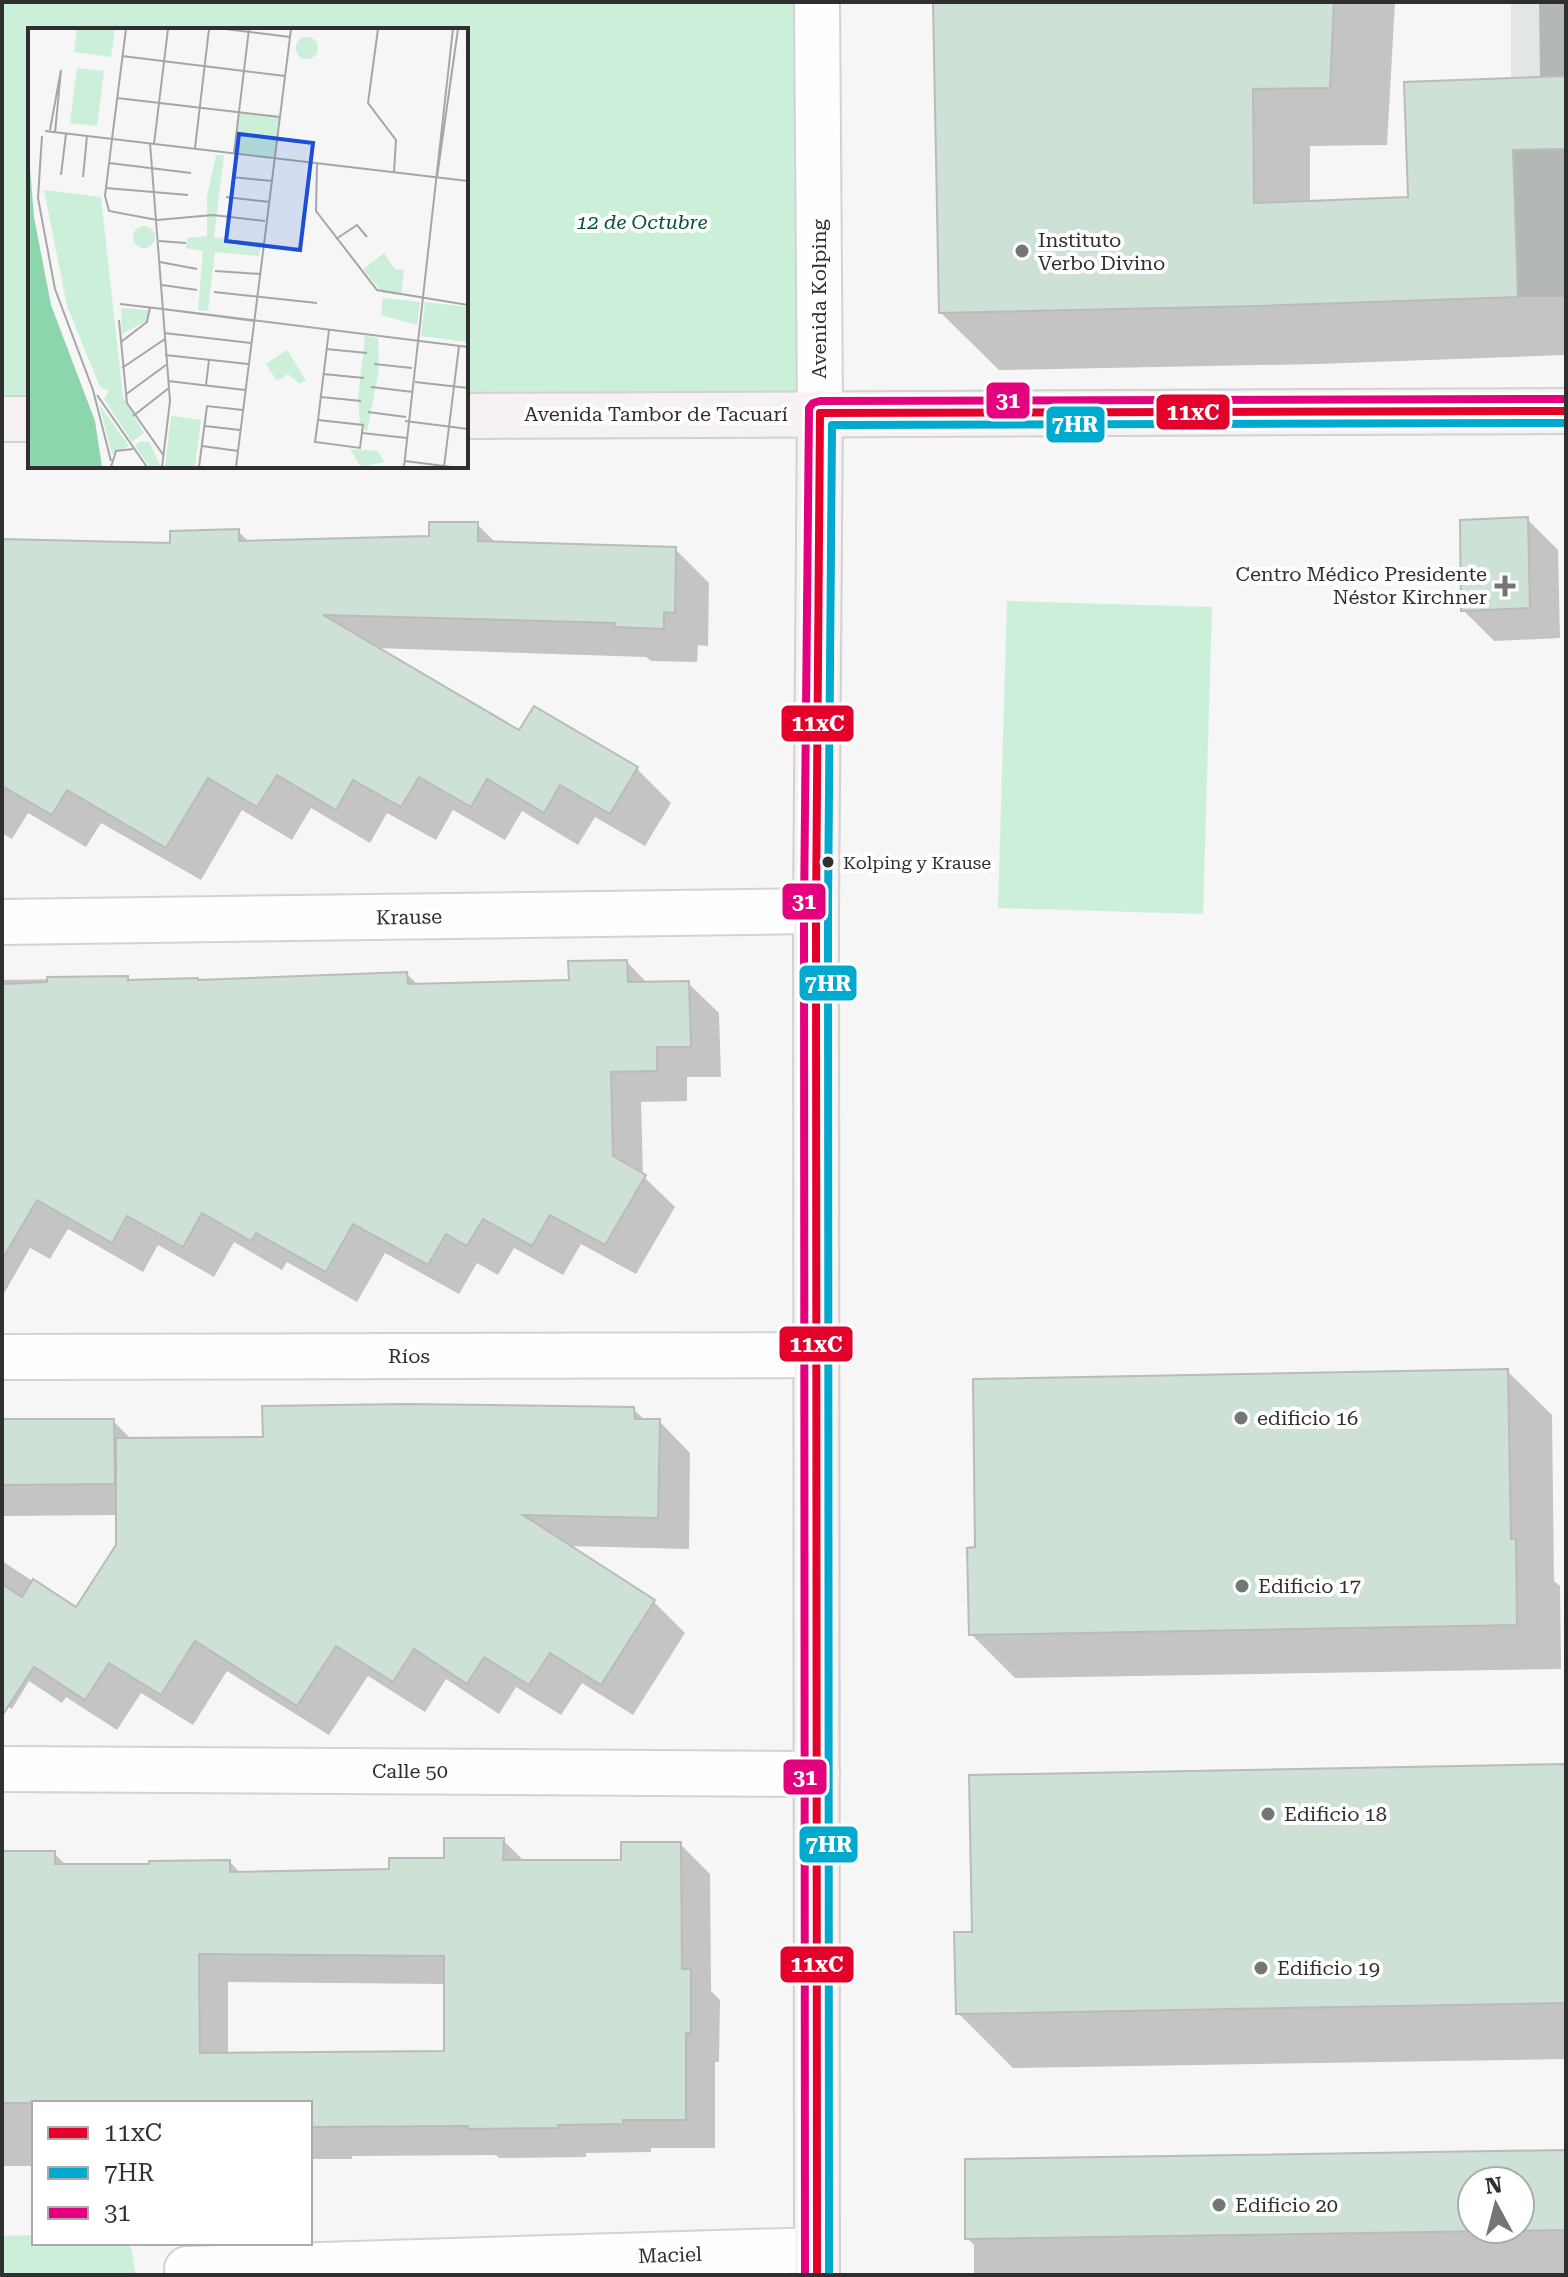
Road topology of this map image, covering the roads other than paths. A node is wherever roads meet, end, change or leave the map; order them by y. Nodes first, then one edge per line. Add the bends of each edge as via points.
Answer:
1 (817, 2) edge
2 (1566, 411) edge
3 (820, 413) junction
4 (468, 416) edge
5 (2, 419) edge
6 (28, 419) edge
7 (816, 911) junction
8 (2, 922) edge
9 (817, 1355) junction
10 (2, 1357) edge
11 (2, 1769) edge
12 (817, 1774) junction
13 (817, 2263) edge
14 (187, 2269) dead end

1 - 3 street, Avenida Kolping
2 - 3 main road, Avenida Tambor de Tacuarí
3 - 4 main road, Avenida Tambor de Tacuarí
3 - 7 main road, Avenida Kolping
5 - 6 main road
7 - 8 street, Krause
7 - 9 main road, Avenida Kolping
9 - 10 street, Ríos
9 - 12 main road, Avenida Kolping
11 - 12 street, Calle 50
12 - 13 main road, Avenida Kolping
13 - 14 street, Maciel

